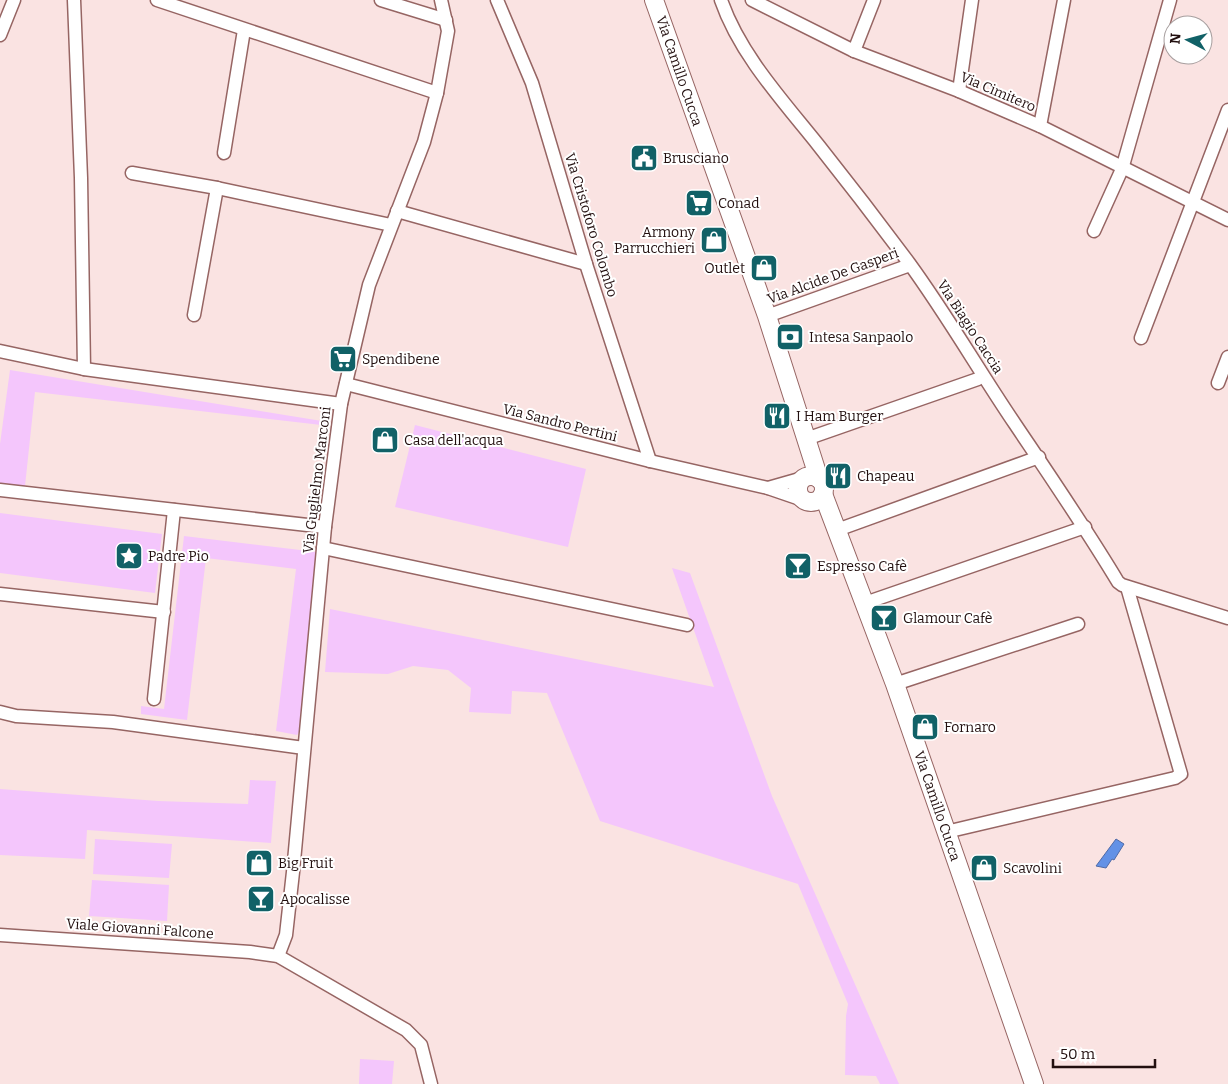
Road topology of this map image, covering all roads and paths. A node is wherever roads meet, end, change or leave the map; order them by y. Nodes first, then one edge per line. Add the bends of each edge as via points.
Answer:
1 (14, 0) edge
2 (74, 0) edge
3 (157, 0) edge
4 (381, 0) edge
5 (441, 0) edge
6 (497, 0) edge
7 (654, 0) edge
8 (721, 0) edge
9 (874, 0) edge
10 (972, 0) edge
11 (1064, 0) edge
12 (1170, 0) edge
13 (756, 1) edge
14 (446, 20) junction
15 (244, 30) junction
16 (0, 35) edge
17 (854, 51) junction
18 (959, 92) junction
19 (436, 93) junction
20 (1228, 110) edge
21 (1040, 126) junction
22 (224, 154) dead end
23 (1122, 169) junction
24 (132, 173) dead end
25 (217, 188) junction
26 (1193, 204) junction
27 (397, 211) junction
28 (1228, 220) edge
29 (391, 225) junction
30 (1094, 231) dead end
31 (586, 264) junction
32 (910, 264) junction
33 (194, 315) dead end
34 (766, 316) junction
35 (1142, 338) dead end
36 (0, 351) edge
37 (1228, 357) edge
38 (84, 369) junction
39 (978, 379) dead end
40 (1218, 383) dead end
41 (346, 384) junction
42 (341, 404) junction
43 (808, 447) junction
44 (1039, 457) junction
45 (650, 461) junction
46 (768, 488) junction
47 (811, 488) junction
48 (0, 490) edge
49 (174, 510) junction
50 (325, 527) junction
51 (1085, 527) junction
52 (838, 530) junction
53 (323, 548) junction
54 (1127, 587) junction
55 (0, 594) edge
56 (865, 603) junction
57 (164, 612) junction
58 (1228, 618) edge
59 (1078, 624) dead end
60 (686, 625) dead end
61 (895, 684) junction
62 (154, 700) dead end
63 (0, 712) edge
64 (304, 748) junction
65 (946, 832) junction
66 (0, 935) edge
67 (278, 956) junction
68 (431, 1084) edge
69 (1034, 1084) edge

1 - 16 street
2 - 38 street
3 - 15 street
4 - 14 street
5 - 14 street, Via Guglielmo Marconi
6 - 31 street, Via Cristoforo Colombo via 532,83
7 - 34 street, Via Camillo Cucca
8 - 32 street, Via Biagio Caccia via 749,54 771,86
9 - 17 street
10 - 18 street
11 - 21 street
12 - 23 street
13 - 17 street, Via Cimitero
14 - 19 street, Via Guglielmo Marconi via 448,31
15 - 19 street
15 - 22 street
17 - 18 street, Via Cimitero
18 - 21 street, Via Cimitero
19 - 27 street, Via Guglielmo Marconi via 424,142
20 - 26 street
21 - 23 street, Via Cimitero
23 - 26 street, Via Cimitero
23 - 30 street
24 - 25 street
25 - 29 street
25 - 33 street
26 - 28 street, Via Cimitero
26 - 35 street
27 - 29 street, Via Guglielmo Marconi
27 - 31 street
29 - 41 street, Via Guglielmo Marconi via 365,300
31 - 45 street, Via Cristoforo Colombo
32 - 34 street, Via Alcide De Gasperi
32 - 44 street, Via Biagio Caccia
34 - 43 street, Via Camillo Cucca
36 - 38 street
37 - 40 street
38 - 42 street
39 - 43 street
41 - 42 street, Via Guglielmo Marconi
41 - 45 street, Via Sandro Pertini
42 - 50 street, Via Guglielmo Marconi
43 - 47 street, Via Camillo Cucca
44 - 51 street, Via Biagio Caccia
44 - 52 street
45 - 46 street, Via Sandro Pertini
46 - 47 street, Via Sandro Pertini
46 - 47 street, Via Sandro Pertini
47 - 52 street, Via Camillo Cucca
48 - 49 street
49 - 50 street
49 - 57 street
50 - 53 street, Via Guglielmo Marconi
51 - 54 street, Via Biagio Caccia via 1118,582
51 - 56 street
52 - 56 street, Via Camillo Cucca
53 - 60 street
53 - 64 street, Via Guglielmo Marconi
54 - 58 street, Via Biagio Caccia
54 - 65 street via 1181,774
55 - 57 street
56 - 61 street, Via Camillo Cucca
57 - 62 street
59 - 61 street
61 - 65 street, Via Camillo Cucca
63 - 64 street via 16,716 113,722
64 - 67 street, Via Guglielmo Marconi via 286,935
65 - 69 street, Via Camillo Cucca
66 - 67 street, Viale Giovanni Falcone
67 - 68 street via 412,1035 424,1053

